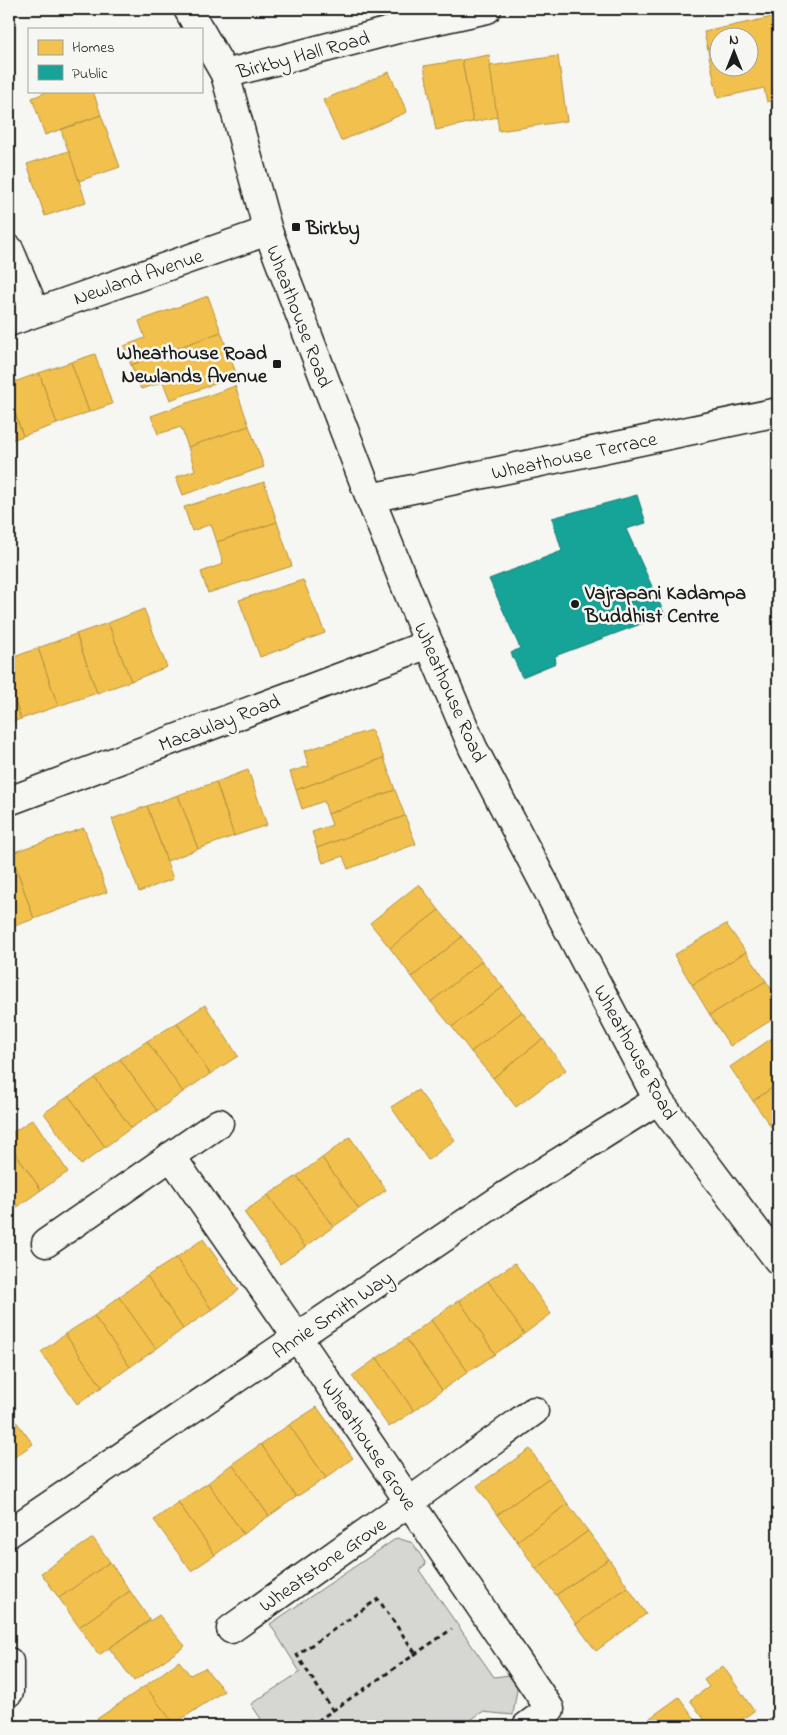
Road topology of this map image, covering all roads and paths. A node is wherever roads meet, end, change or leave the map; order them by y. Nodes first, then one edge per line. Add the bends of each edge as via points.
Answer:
1 (188, 9) edge
2 (486, 9) edge
3 (402, 17) edge
4 (198, 28) edge
5 (202, 34) edge
6 (225, 74) junction
7 (268, 231) junction
8 (9, 249) edge
9 (35, 312) junction
10 (9, 322) edge
11 (778, 412) edge
12 (370, 498) junction
13 (429, 644) junction
14 (9, 801) edge
15 (658, 1100) junction
16 (219, 1123) dead end
17 (171, 1156) junction
18 (46, 1242) dead end
19 (778, 1260) edge
20 (297, 1337) junction
21 (534, 1411) dead end
22 (409, 1502) junction
23 (9, 1533) edge
24 (482, 1608) junction
25 (231, 1629) dead end
26 (416, 1654) junction
27 (9, 1662) edge
28 (9, 1692) edge
29 (333, 1711) junction
30 (310, 1726) edge
31 (527, 1726) edge

1 - 4 street
2 - 3 street, Birkby Hall Road
3 - 6 street, Birkby Hall Road
5 - 6 street, Wheathouse Road
6 - 7 street, Wheathouse Road
7 - 9 street, Newland Avenue
7 - 12 street, Wheathouse Road
8 - 9 street
9 - 10 street, Newland Avenue
11 - 12 street, Wheathouse Terrace
12 - 13 street, Wheathouse Road
13 - 14 street, Macaulay Road
13 - 15 street, Wheathouse Road via 473,748
15 - 19 street, Wheathouse Road
15 - 20 street, Annie Smith Way via 505,1196
16 - 17 street
17 - 18 street
17 - 20 street, Wheathouse Grove
20 - 22 street, Wheathouse Grove
20 - 23 street, Annie Smith Way
21 - 22 street, Wheatstone Grove
22 - 24 street, Wheathouse Grove
22 - 25 street, Wheatstone Grove
24 - 26 path
24 - 31 street, Wheathouse Grove via 550,1709
26 - 29 path
26 - 29 path via 378,1599 297,1655
27 - 28 street
29 - 30 path

